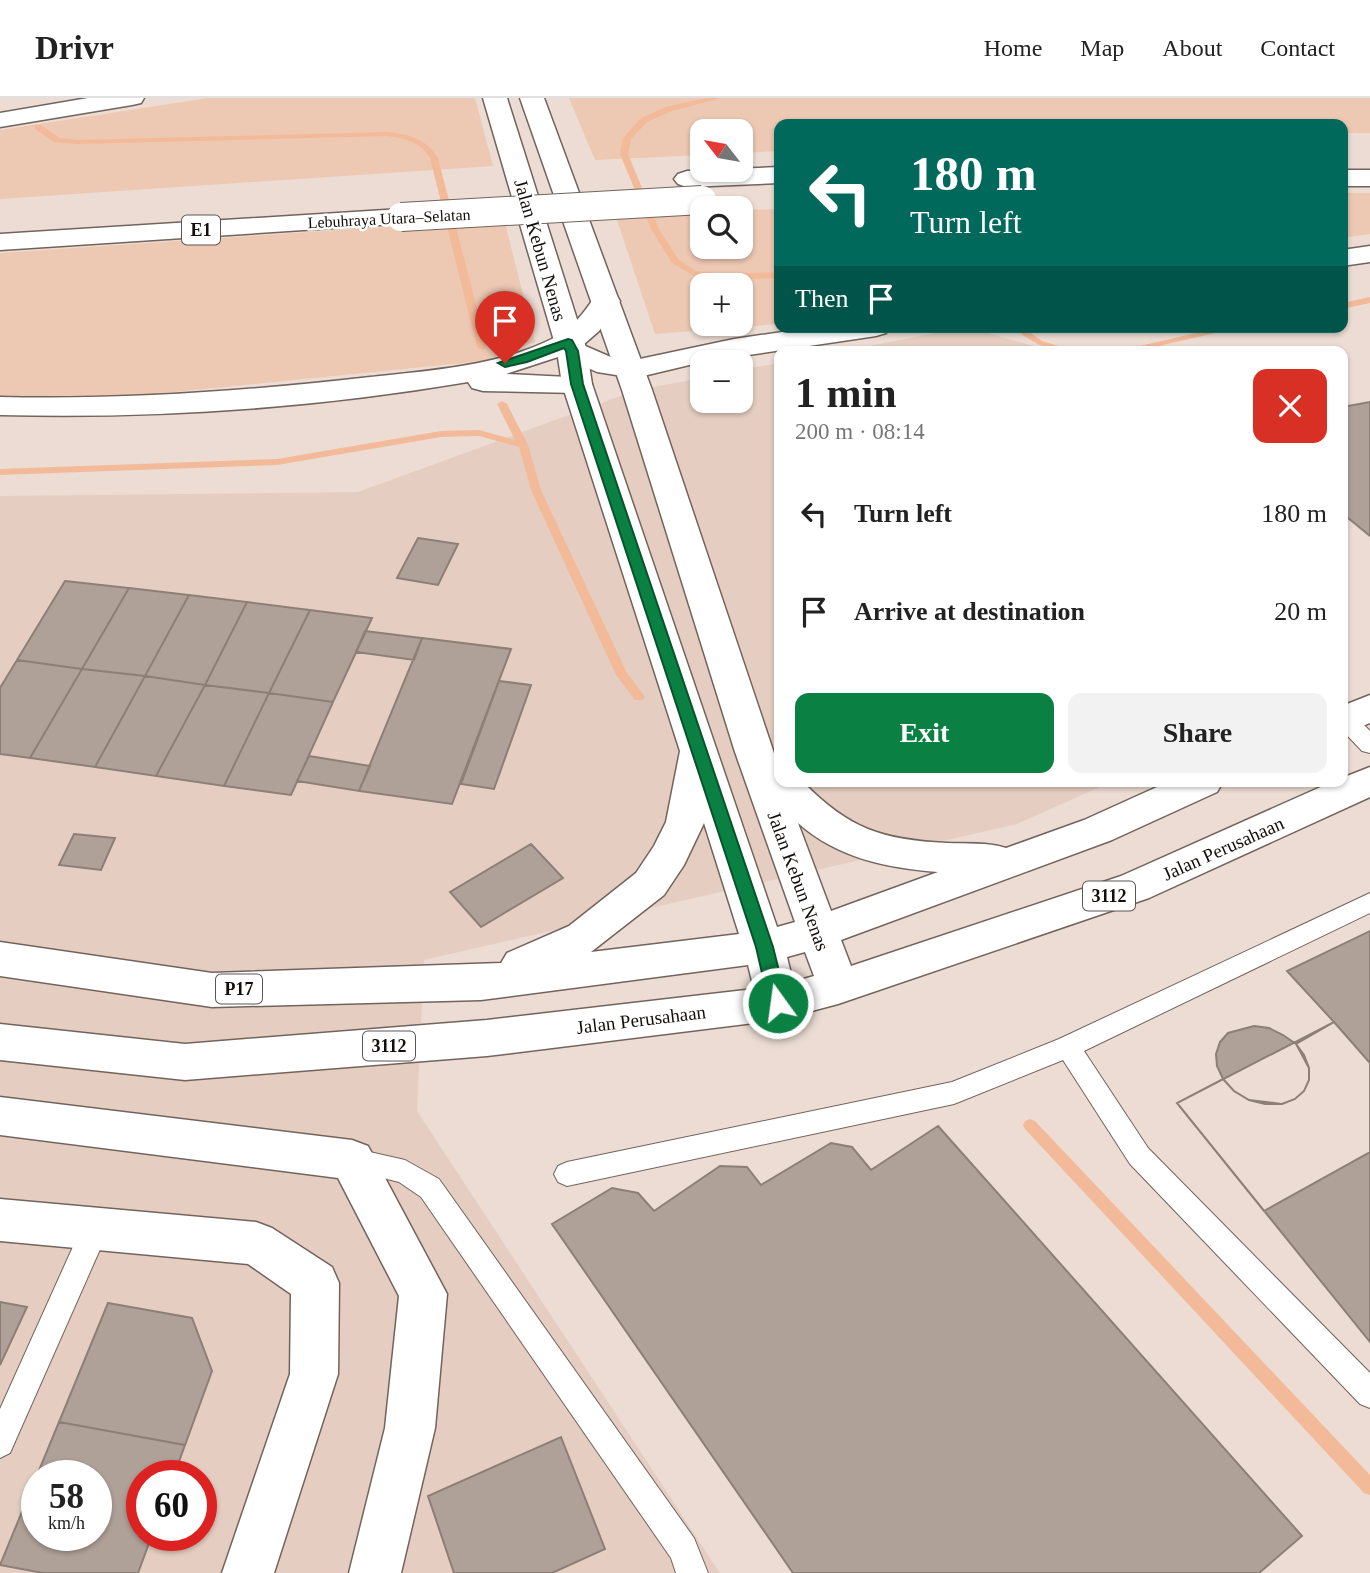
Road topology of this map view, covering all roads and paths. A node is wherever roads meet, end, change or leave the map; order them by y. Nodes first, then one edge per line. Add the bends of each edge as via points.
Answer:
1 (132, 98) edge
2 (495, 98) edge
3 (532, 98) edge
4 (0, 120) edge
5 (1370, 156) edge
6 (1348, 157) edge
7 (774, 176) edge
8 (1348, 178) edge
9 (1370, 178) edge
10 (694, 189) junction
11 (774, 197) edge
12 (400, 206) junction
13 (0, 217) edge
14 (0, 242) edge
15 (1370, 254) edge
16 (1348, 257) edge
17 (606, 301) junction
18 (835, 333) edge
19 (570, 347) junction
20 (633, 380) junction
21 (411, 381) junction
22 (577, 384) junction
23 (0, 406) edge
24 (1352, 716) edge
25 (1370, 745) edge
26 (699, 749) junction
27 (753, 752) junction
28 (774, 775) edge
29 (1370, 781) edge
30 (784, 787) edge
31 (1193, 787) edge
32 (1017, 859) junction
33 (1370, 902) edge
34 (816, 933) junction
35 (765, 947) junction
36 (0, 958) edge
37 (481, 983) junction
38 (838, 987) junction
39 (778, 1003) junction
40 (0, 1042) edge
41 (1068, 1047) junction
42 (0, 1116) edge
43 (352, 1160) junction
44 (567, 1174) dead end
45 (0, 1220) edge
46 (95, 1229) junction
47 (1370, 1394) edge
48 (0, 1443) edge
49 (248, 1573) edge
50 (375, 1573) edge
51 (692, 1573) edge

1 - 4 main road
2 - 19 main road, Jalan Kebun Nenas
3 - 17 main road, Jalan Kebun Nenas
5 - 6 main road
7 - 10 main road, Lebuhraya Utara–Selatan / E1
8 - 9 main road
10 - 11 main road, Lebuhraya Utara–Selatan / E1
10 - 12 main road, Lebuhraya Utara–Selatan / E1, bridge
12 - 13 main road, Lebuhraya Utara–Selatan / E1
12 - 14 main road, Lebuhraya Utara–Selatan / E1
15 - 16 main road
17 - 19 main road
17 - 20 main road, Jalan Kebun Nenas
18 - 20 main road via 694,357
19 - 20 main road
19 - 21 main road
19 - 22 main road, Jalan Kebun Nenas
20 - 27 main road, Jalan Kebun Nenas
21 - 22 main road
21 - 23 main road via 280,397 57,408
22 - 26 main road, Jalan Kebun Nenas
24 - 25 lane
26 - 35 main road, Jalan Kebun Nenas
26 - 37 main road via 685,822 650,884 583,938
27 - 28 main road
27 - 34 main road, Jalan Kebun Nenas
29 - 38 main road, Jalan Perusahaan / 3112 via 1135,887
30 - 32 main road via 804,809 855,842 933,859
31 - 32 main road via 1098,830
32 - 34 main road
33 - 41 lane
34 - 35 main road
34 - 38 main road, Jalan Kebun Nenas
35 - 37 main road
35 - 39 main road, Jalan Kebun Nenas
36 - 37 main road, P17 via 212,990
38 - 39 main road, Jalan Perusahaan / 3112
39 - 40 main road, Jalan Perusahaan / 3112 via 487,1038 185,1062
41 - 44 lane via 954,1093
41 - 47 lane via 1139,1156
42 - 43 main road
43 - 50 main road via 423,1294 411,1428
43 - 51 lane via 405,1172 430,1188 682,1549
45 - 46 main road
46 - 48 lane
46 - 49 main road via 256,1243 315,1283 314,1374

